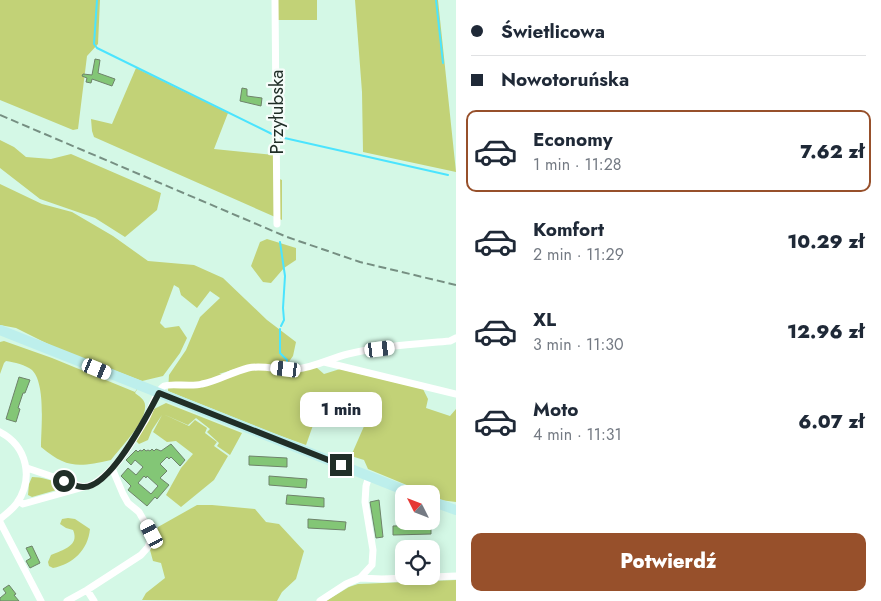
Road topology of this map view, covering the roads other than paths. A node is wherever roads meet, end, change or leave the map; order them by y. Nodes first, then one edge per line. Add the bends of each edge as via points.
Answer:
1 (275, 0) edge
2 (277, 224) dead end
3 (0, 330) edge
4 (456, 338) edge
5 (324, 362) junction
6 (159, 393) junction
7 (456, 394) edge
8 (0, 432) edge
9 (27, 468) junction
10 (112, 468) junction
11 (369, 476) junction
12 (395, 486) edge
13 (83, 487) junction
14 (18, 501) junction
15 (440, 504) edge
16 (456, 510) edge
17 (0, 520) edge
18 (456, 576) edge
19 (360, 578) junction
20 (87, 590) junction
21 (41, 601) edge
22 (67, 601) edge
23 (94, 601) edge
24 (320, 601) edge

1 - 2 street, Przyłubska
3 - 6 main road
4 - 5 street via 348,354
5 - 6 street via 297,370 258,366 201,385 163,386
5 - 7 street
6 - 10 street
6 - 11 main road
8 - 9 street via 15,442
9 - 13 street
9 - 14 street
10 - 13 street via 98,482
10 - 20 street via 128,503 139,512 152,534 141,555
11 - 12 main road
11 - 19 street via 365,502 373,560
13 - 14 street via 23,504
14 - 17 street
15 - 16 main road
17 - 21 street
18 - 19 street
19 - 24 street
20 - 22 street
20 - 23 street

